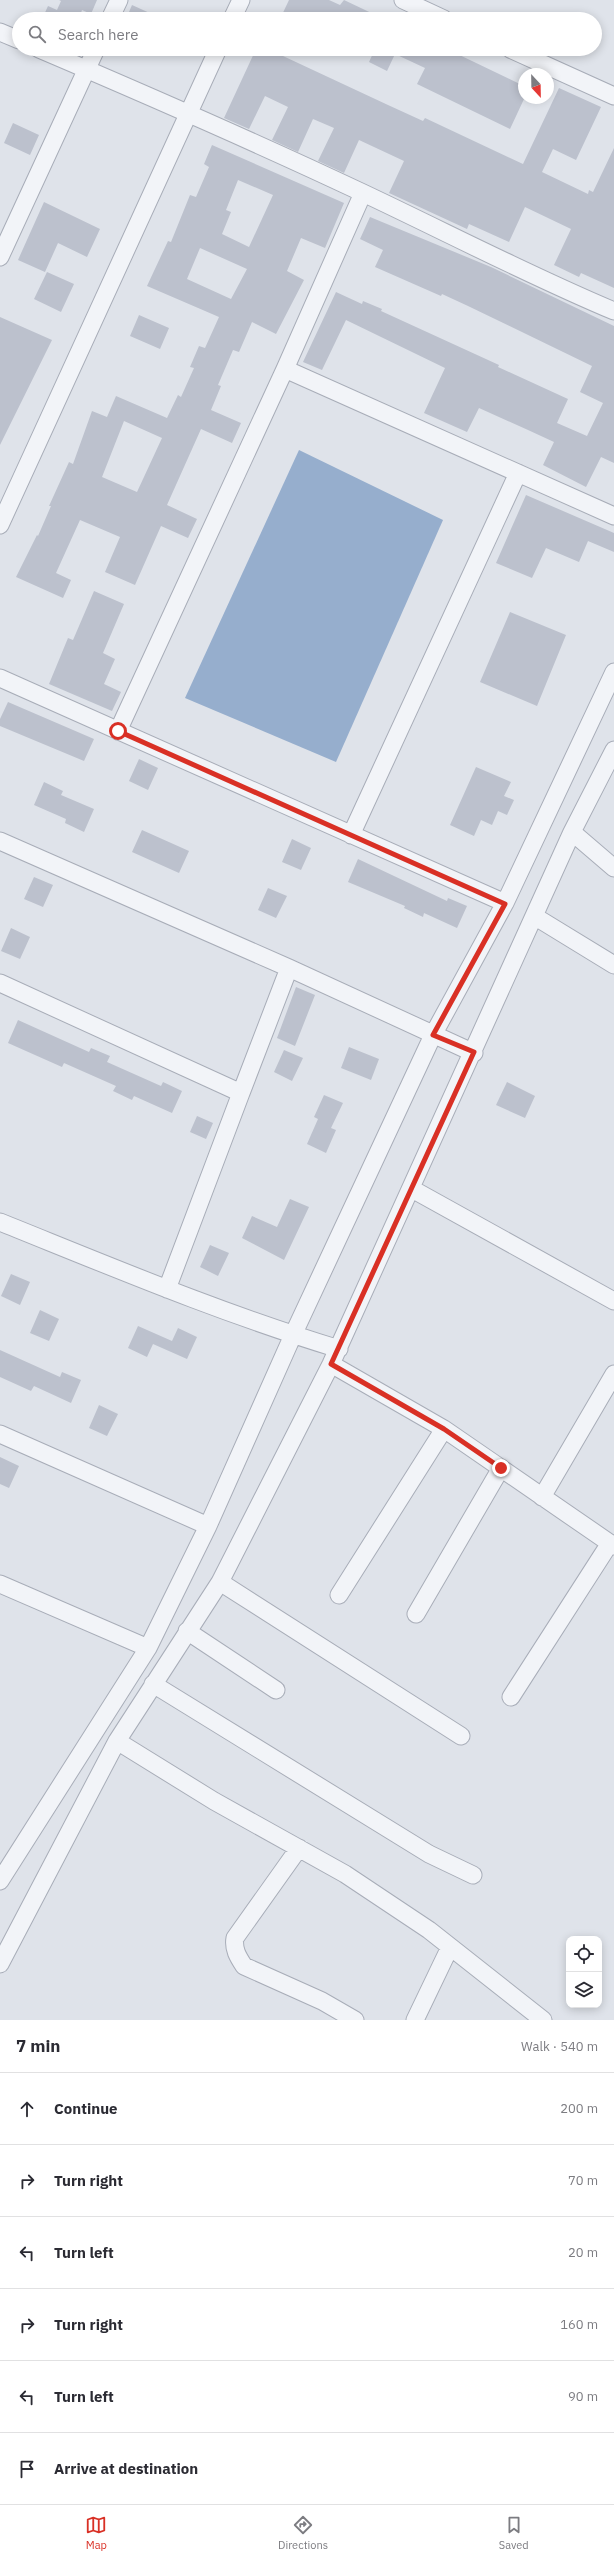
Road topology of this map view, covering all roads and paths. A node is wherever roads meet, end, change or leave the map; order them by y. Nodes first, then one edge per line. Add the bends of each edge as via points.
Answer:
1 (119, 0) edge
2 (241, 0) edge
3 (403, 0) edge
4 (113, 12) edge
5 (235, 12) edge
6 (429, 12) edge
7 (0, 32) edge
8 (12, 37) edge
9 (56, 56) edge
10 (93, 56) edge
11 (215, 56) edge
12 (525, 56) edge
13 (87, 69) junction
14 (614, 96) edge
15 (188, 112) junction
16 (363, 193) junction
17 (0, 257) edge
18 (614, 311) edge
19 (285, 369) junction
20 (518, 473) junction
21 (614, 516) edge
22 (0, 525) edge
23 (614, 672) edge
24 (0, 678) edge
25 (118, 731) junction
26 (612, 761) edge
27 (572, 832) junction
28 (351, 835) junction
29 (0, 841) edge
30 (614, 868) edge
31 (505, 904) junction
32 (534, 916) junction
33 (614, 965) edge
34 (289, 968) junction
35 (0, 983) edge
36 (433, 1035) junction
37 (474, 1052) junction
38 (241, 1093) junction
39 (412, 1190) junction
40 (0, 1222) edge
41 (167, 1289) junction
42 (614, 1301) edge
43 (293, 1335) junction
44 (339, 1348) junction
45 (331, 1364) junction
46 (614, 1374) edge
47 (444, 1429) junction
48 (0, 1434) edge
49 (501, 1468) junction
50 (542, 1497) junction
51 (208, 1526) junction
52 (612, 1544) edge
53 (220, 1582) junction
54 (0, 1584) edge
55 (339, 1594) dead end
56 (416, 1614) dead end
57 (187, 1631) junction
58 (148, 1648) junction
59 (154, 1684) junction
60 (276, 1690) dead end
61 (511, 1697) dead end
62 (460, 1736) dead end
63 (116, 1741) junction
64 (299, 1848) junction
65 (474, 1875) dead end
66 (0, 1881) edge
67 (450, 1947) junction
68 (0, 1964) edge
69 (355, 2020) edge
70 (415, 2020) edge
71 (543, 2020) edge

1 - 4 street
2 - 5 street
3 - 6 street
7 - 8 street
9 - 13 street
10 - 13 street
11 - 15 street
12 - 14 street
13 - 15 street
13 - 17 street
15 - 16 street
15 - 22 street
16 - 18 street via 470,246
16 - 19 street
19 - 20 street
19 - 25 street
20 - 21 street
20 - 28 street
23 - 31 street
24 - 25 street
25 - 28 street
26 - 27 street
27 - 30 street
27 - 32 street
28 - 31 street
29 - 34 street
31 - 36 street
32 - 33 street
32 - 37 street
34 - 36 street
34 - 38 street
35 - 38 street
36 - 37 street
36 - 43 street
37 - 39 street
38 - 41 street
39 - 42 street
39 - 44 street
40 - 41 street
41 - 43 street
43 - 44 street
43 - 51 street
44 - 45 street
45 - 47 street
45 - 53 street
46 - 50 street
47 - 49 street
47 - 55 street
48 - 51 street
49 - 50 street
49 - 56 street
50 - 52 street
51 - 58 street
52 - 61 street
53 - 57 street
53 - 62 street
54 - 58 street
57 - 59 street
57 - 60 street
58 - 66 street
59 - 63 street
59 - 65 street via 429,1854
63 - 64 street via 214,1801
63 - 68 street
64 - 67 street via 345,1874
64 - 69 street via 235,1938 237,1955 244,1966
67 - 70 street
67 - 71 street

